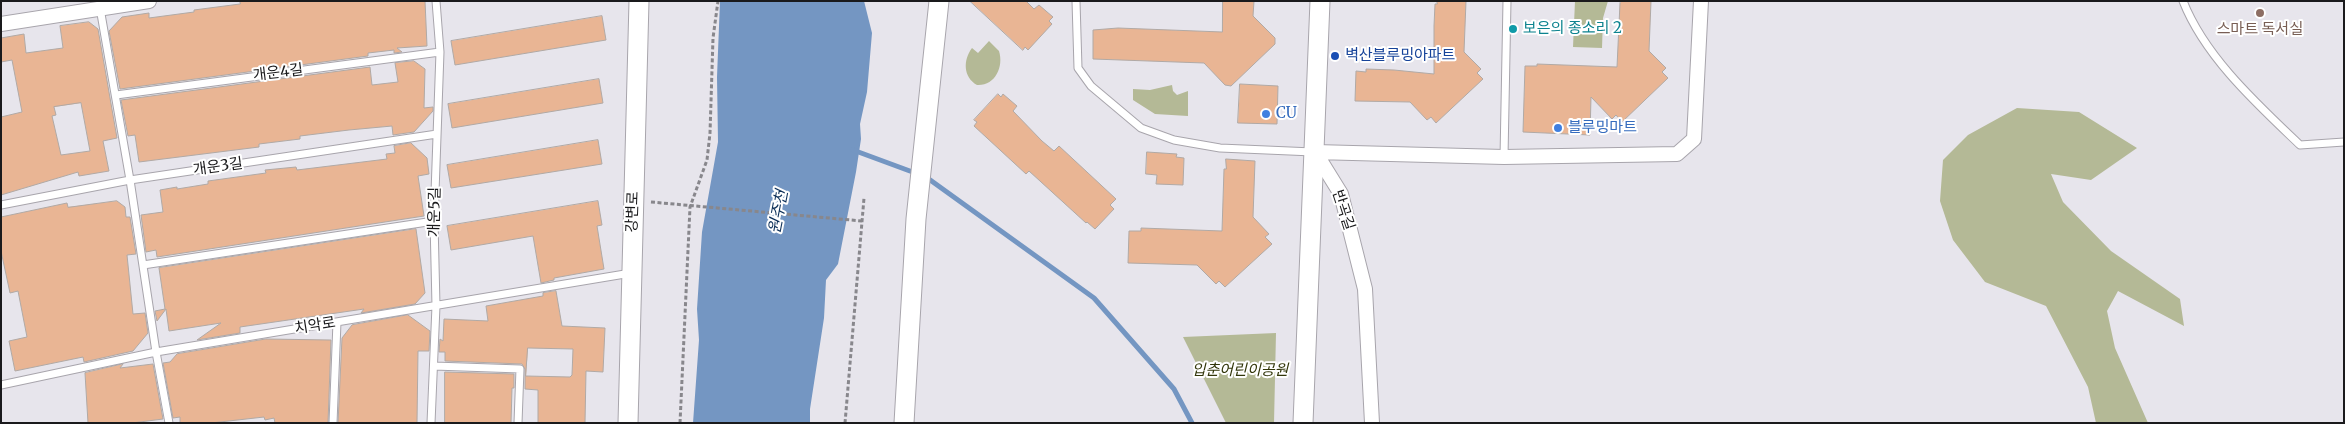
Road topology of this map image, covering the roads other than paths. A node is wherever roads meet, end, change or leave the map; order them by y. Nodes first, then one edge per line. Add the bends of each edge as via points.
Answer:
1 (149, 1) edge
2 (436, 1) edge
3 (639, 1) edge
4 (939, 1) edge
5 (1076, 1) edge
6 (1320, 1) edge
7 (1507, 1) edge
8 (1701, 1) edge
9 (2183, 1) edge
10 (100, 8) junction
11 (1, 24) edge
12 (440, 52) junction
13 (116, 95) junction
14 (437, 134) junction
15 (2344, 142) edge
16 (1315, 152) junction
17 (1504, 157) junction
18 (130, 180) junction
19 (1, 205) edge
20 (434, 221) junction
21 (143, 265) junction
22 (631, 273) junction
23 (436, 306) junction
24 (337, 322) junction
25 (156, 352) junction
26 (434, 366) junction
27 (1, 385) edge
28 (169, 423) edge
29 (333, 423) edge
30 (431, 423) edge
31 (518, 423) edge
32 (628, 423) edge
33 (904, 423) edge
34 (1304, 423) edge
35 (1372, 423) edge

1 - 10 street
2 - 12 lane, 개운5길
3 - 22 street, 강변로
4 - 33 street via 916,219
5 - 16 lane via 1078,68 1091,86 1141,128 1174,140 1220,148
6 - 16 street
7 - 17 lane
8 - 17 street via 1694,139 1686,147 1677,154 1661,155
9 - 15 lane via 2191,22 2243,91 2300,145
10 - 11 street
10 - 13 lane
12 - 13 lane, 개운4길
12 - 14 lane, 개운5길
13 - 18 lane
14 - 18 lane, 개운3길
14 - 20 lane, 개운5길
16 - 17 street
16 - 34 street
16 - 35 street, 반곡길 via 1341,194 1365,289
18 - 19 lane, 개운3길
18 - 21 lane
20 - 21 lane
20 - 23 lane, 개운5길
21 - 25 lane
22 - 23 lane, 치악로
22 - 32 street, 강변로
23 - 24 lane, 치악로
23 - 26 lane, 개운5길
24 - 25 lane, 치악로
24 - 29 lane
25 - 27 lane, 치악로
25 - 28 lane
26 - 30 lane, 개운5길
26 - 31 lane via 520,369

